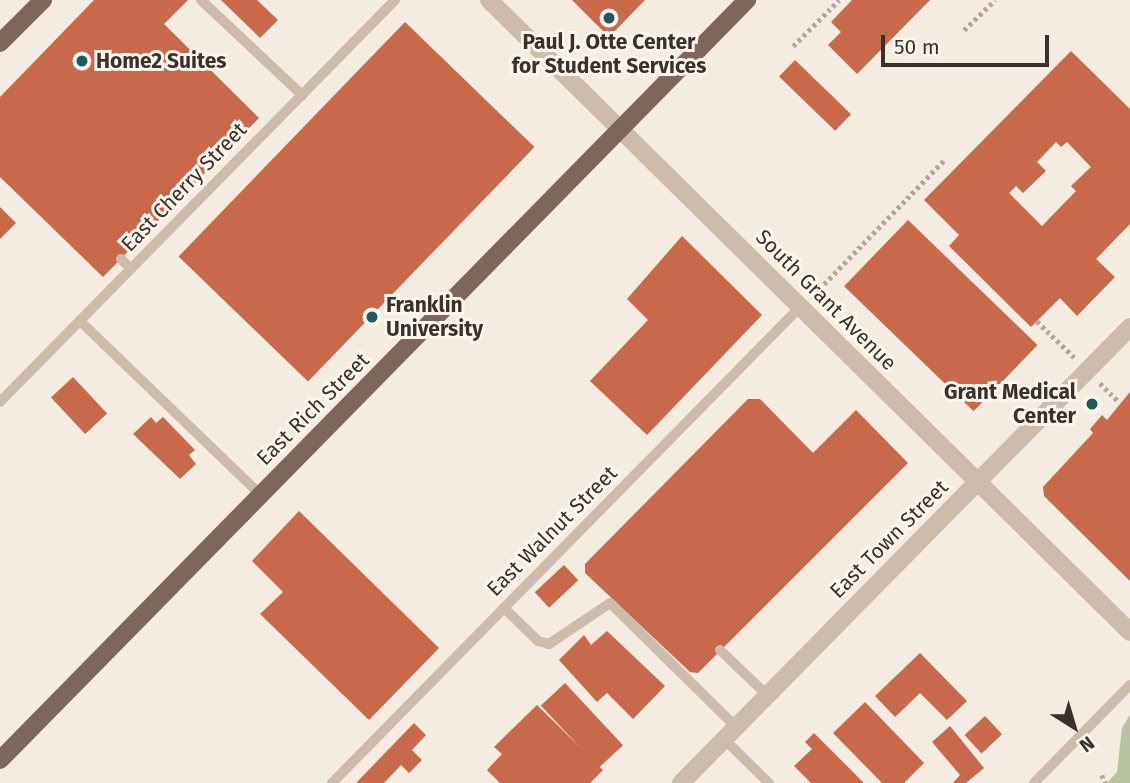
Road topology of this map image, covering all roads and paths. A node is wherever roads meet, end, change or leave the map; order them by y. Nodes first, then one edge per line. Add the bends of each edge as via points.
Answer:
1 (43, 0) edge
2 (201, 0) edge
3 (395, 0) edge
4 (489, 0) edge
5 (747, 0) edge
6 (839, 0) edge
7 (995, 0) edge
8 (964, 30) dead end
9 (0, 43) edge
10 (793, 47) dead end
11 (302, 95) junction
12 (620, 129) junction
13 (944, 160) dead end
14 (121, 259) dead end
15 (131, 269) junction
16 (824, 284) dead end
17 (800, 307) junction
18 (80, 320) junction
19 (1130, 327) edge
20 (0, 402) edge
21 (977, 481) junction
22 (261, 495) junction
23 (504, 608) junction
24 (1130, 632) edge
25 (720, 650) dead end
26 (1130, 685) edge
27 (767, 695) junction
28 (730, 733) junction
29 (0, 760) edge
30 (1102, 775) dead end
31 (332, 783) edge
32 (681, 783) edge
33 (769, 783) edge
34 (1034, 783) edge
35 (1105, 783) edge

1 - 9 main road
2 - 11 lane
3 - 11 lane, East Cherry Street
4 - 12 street, South Grant Avenue
5 - 12 main road, East Rich Street
6 - 10 path
7 - 8 path
11 - 15 lane, East Cherry Street
12 - 17 street, South Grant Avenue
12 - 22 main road, East Rich Street
13 - 16 path
14 - 15 lane
15 - 18 lane, East Cherry Street
17 - 21 street, South Grant Avenue
17 - 23 lane, East Walnut Street
18 - 20 lane, East Cherry Street
18 - 22 lane
19 - 21 street, East Town Street
21 - 24 street, South Grant Avenue
21 - 27 street, East Town Street
22 - 29 main road, East Rich Street
23 - 28 lane via 538,641 549,644 610,603
23 - 31 lane, East Walnut Street
25 - 27 lane
26 - 34 lane
27 - 28 street, East Town Street
28 - 32 street, East Town Street
28 - 33 lane
30 - 35 path

